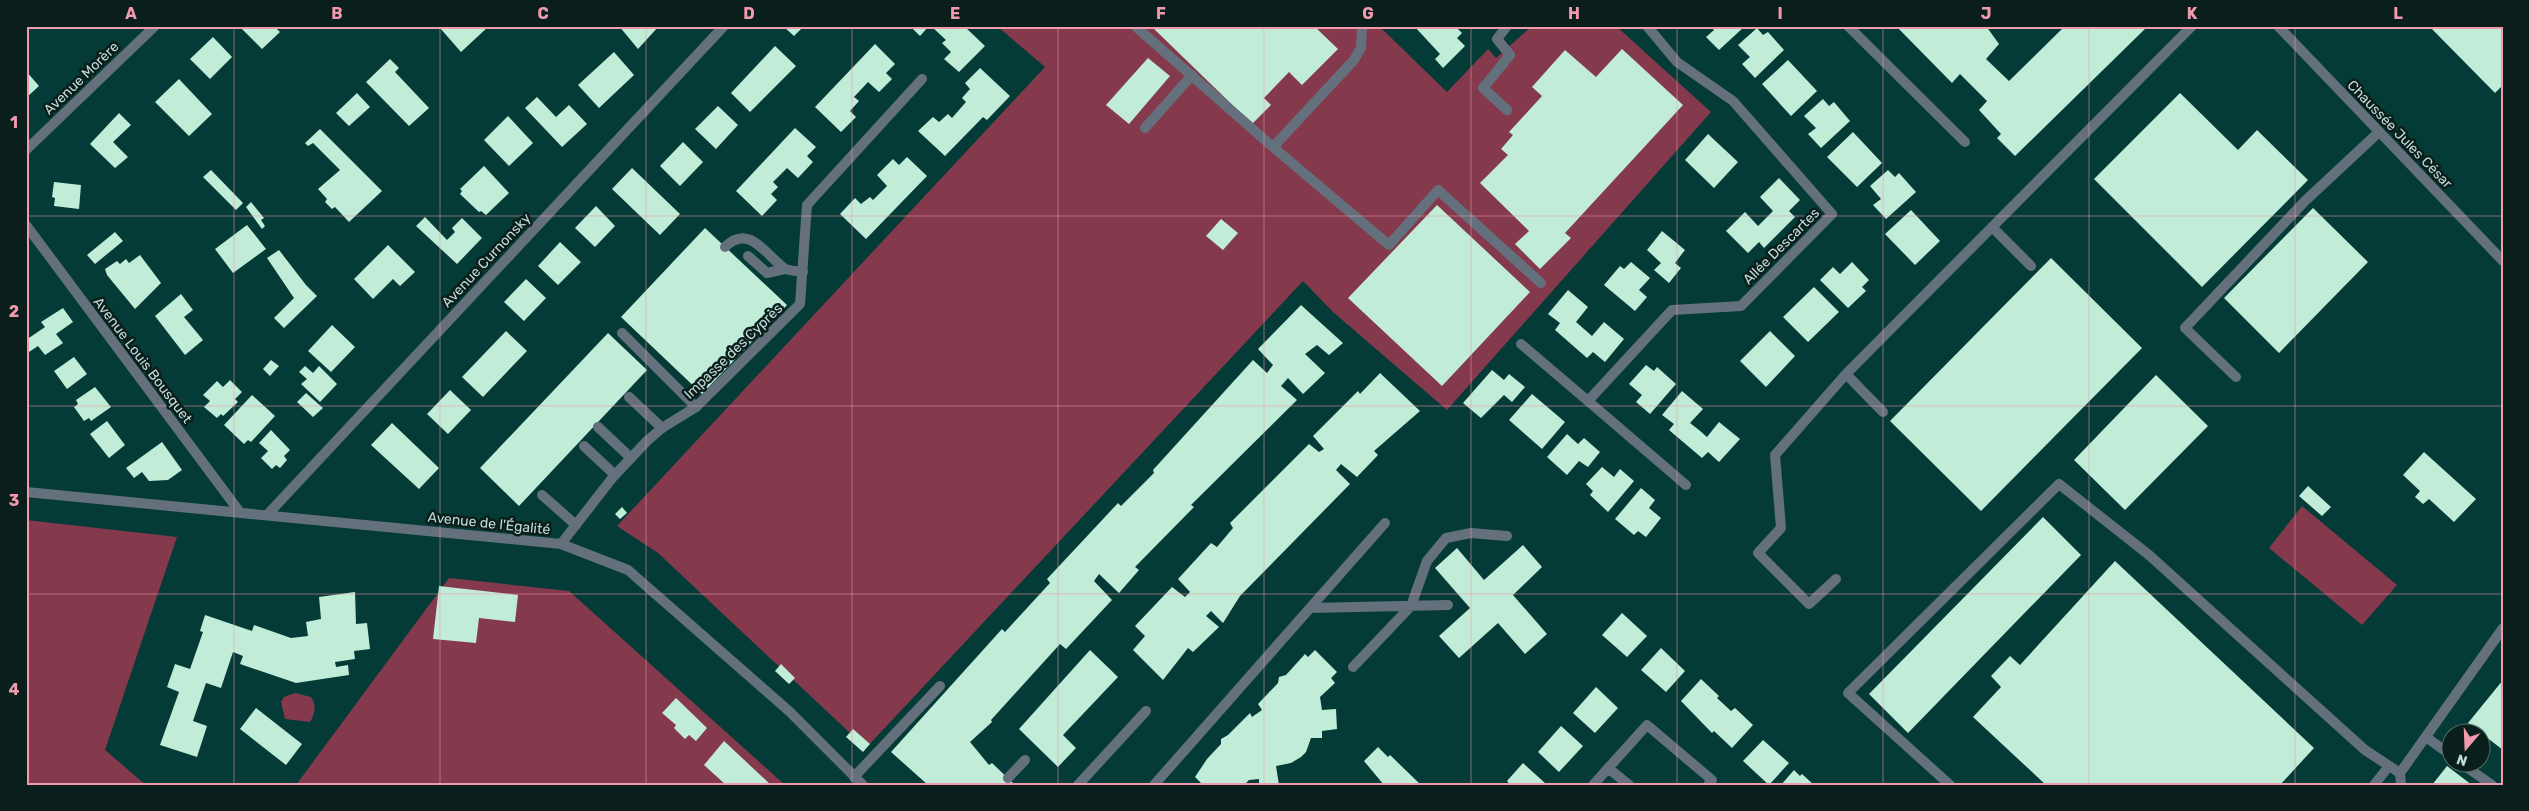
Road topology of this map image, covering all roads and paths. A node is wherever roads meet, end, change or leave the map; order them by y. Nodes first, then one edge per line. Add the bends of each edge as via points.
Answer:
1 (156, 26) edge
2 (724, 26) edge
3 (1135, 26) edge
4 (1362, 26) edge
5 (1508, 26) edge
6 (1647, 26) edge
7 (1848, 26) edge
8 (2192, 26) edge
9 (2278, 26) edge
10 (1192, 75) junction
11 (922, 79) dead end
12 (1507, 110) dead end
13 (1145, 128) dead end
14 (2379, 132) junction
15 (1964, 142) dead end
16 (1273, 147) junction
17 (26, 150) edge
18 (26, 225) edge
19 (1992, 227) junction
20 (725, 247) dead end
21 (748, 256) dead end
22 (2503, 261) edge
23 (2031, 266) dead end
24 (785, 269) junction
25 (803, 272) junction
26 (1541, 283) dead end
27 (622, 334) dead end
28 (1521, 344) dead end
29 (1846, 374) junction
30 (2236, 376) dead end
31 (629, 397) dead end
32 (1588, 401) junction
33 (696, 407) junction
34 (1883, 412) dead end
35 (598, 427) dead end
36 (662, 428) junction
37 (584, 446) dead end
38 (631, 458) junction
39 (616, 475) junction
40 (1686, 485) dead end
41 (26, 492) edge
42 (542, 495) dead end
43 (239, 511) junction
44 (268, 514) junction
45 (1385, 523) dead end
46 (576, 525) junction
47 (1507, 536) dead end
48 (561, 544) junction
49 (1836, 579) dead end
50 (1448, 605) dead end
51 (1411, 606) junction
52 (1310, 608) junction
53 (2503, 628) edge
54 (1353, 667) dead end
55 (940, 686) dead end
56 (1146, 711) dead end
57 (2426, 737) junction
58 (2442, 749) edge
59 (1025, 760) dead end
60 (2389, 766) junction
61 (1608, 768) junction
62 (2400, 773) junction
63 (2476, 774) edge
64 (854, 777) junction
65 (1008, 778) dead end
66 (863, 785) edge
67 (1078, 785) edge
68 (1154, 785) edge
69 (1593, 785) edge
70 (1630, 785) edge
71 (1708, 785) edge
72 (1950, 785) edge
73 (2374, 785) edge
74 (2401, 785) edge
75 (2492, 785) edge

1 - 17 street, Avenue Morère
2 - 44 street, Avenue Curnonsky
3 - 10 street
4 - 16 street via 1361,48 1354,60
5 - 12 street via 1497,39 1510,55 1483,88
6 - 32 street, Allée Descartes via 1677,62 1733,101 1832,214 1742,306 1672,310
7 - 15 street
8 - 19 street
9 - 14 street, Chaussée Jules César
10 - 13 street
10 - 16 street
11 - 25 street, Impasse des Cyprès via 807,205
14 - 22 street, Chaussée Jules César
14 - 30 street via 2305,201 2185,328
16 - 26 street via 1389,245 1438,190
18 - 43 street, Avenue Louis Bousquet
19 - 23 street
19 - 29 street
20 - 24 street via 732,240 758,243
21 - 24 street via 768,273
24 - 25 street
25 - 33 street, Impasse des Cyprès via 800,304
27 - 33 street
28 - 32 street
29 - 34 street
29 - 49 street via 1775,455 1781,528 1758,553 1809,604
31 - 36 street
32 - 40 street
33 - 36 street, Impasse des Cyprès
35 - 38 street
36 - 38 street, Impasse des Cyprès
37 - 39 street
38 - 39 street, Impasse des Cyprès
39 - 46 street, Impasse des Cyprès
41 - 43 street, Avenue de l'Égalité
42 - 46 street
43 - 44 street, Avenue de l'Égalité
44 - 48 street, Avenue de l'Égalité
45 - 52 street
46 - 48 street, Impasse des Cyprès
47 - 51 street via 1471,532 1446,538 1427,561
48 - 64 street, Avenue de l'Égalité via 628,570 790,712
50 - 51 street
51 - 52 street
51 - 54 street
52 - 68 street
53 - 57 street
55 - 64 street
56 - 67 street
57 - 58 street
57 - 62 street
59 - 65 street
60 - 62 street
60 - 72 street via 2365,750 2149,554 2058,484 1848,693
60 - 73 street
61 - 69 street
61 - 70 street
61 - 71 street via 1647,724 1712,780
62 - 74 street
63 - 75 street
64 - 66 street, Avenue de l'Égalité

